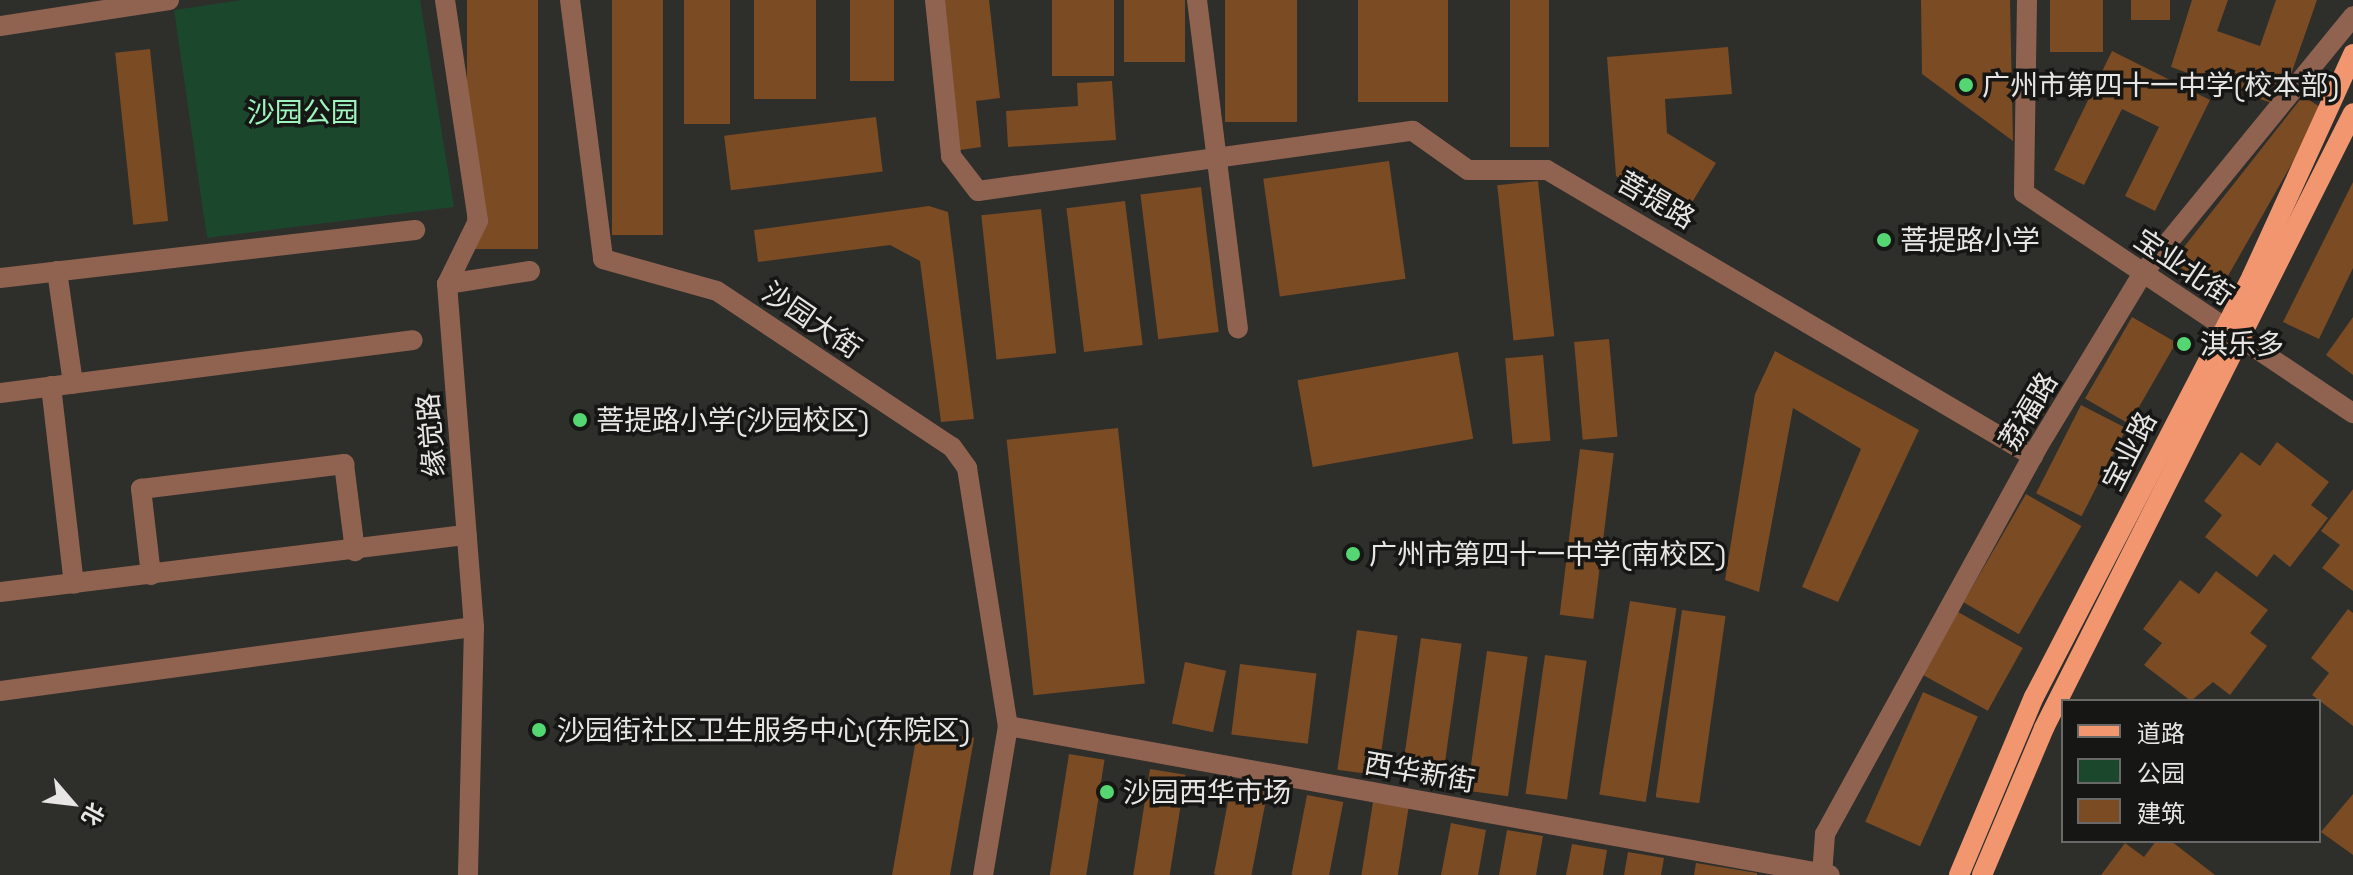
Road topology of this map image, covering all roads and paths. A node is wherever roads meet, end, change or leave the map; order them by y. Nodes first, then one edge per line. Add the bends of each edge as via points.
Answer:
1 (169, 0) edge
2 (445, 0) edge
3 (570, 0) edge
4 (935, 0) edge
5 (1197, 0) edge
6 (2027, 0) edge
7 (2353, 16) edge
8 (0, 26) edge
9 (2353, 54) edge
10 (2353, 113) edge
11 (1218, 159) junction
12 (415, 230) dead end
13 (57, 271) junction
14 (530, 271) dead end
15 (2143, 273) junction
16 (0, 278) edge
17 (447, 284) junction
18 (1238, 328) dead end
19 (2234, 334) junction
20 (413, 340) dead end
21 (73, 384) junction
22 (51, 386) junction
23 (0, 393) edge
24 (2353, 413) edge
25 (2033, 456) junction
26 (467, 535) junction
27 (355, 551) junction
28 (151, 575) junction
29 (74, 584) junction
30 (0, 592) edge
31 (474, 627) junction
32 (0, 691) edge
33 (1008, 726) junction
34 (1825, 874) edge
35 (468, 875) edge
36 (983, 875) edge
37 (1959, 875) edge
38 (1982, 875) edge

1 - 8 street
2 - 17 street via 478,221
3 - 33 street, 沙园大街 via 603,259 717,291 952,447 967,468
4 - 11 street, 菩提路 via 951,156 978,191
5 - 11 street
6 - 15 street, 宝业北街 via 2024,193
7 - 15 street, 荔福路
9 - 19 main road, 宝业路
10 - 19 main road, 宝业路
11 - 18 street
11 - 25 street, 菩提路 via 1413,131 1468,170 1547,170
12 - 13 street
13 - 16 street
13 - 21 street
14 - 17 street
15 - 19 street, 宝业北街
15 - 25 street, 荔福路
17 - 26 street, 缘觉路
19 - 24 street, 宝业北街
19 - 37 main road, 宝业路 via 2034,697
19 - 38 main road, 宝业路 via 2044,728
20 - 21 street
21 - 22 street
22 - 23 street
22 - 29 street
25 - 34 street, 荔福路 via 1825,834
26 - 27 street
26 - 31 street, 缘觉路
27 - 28 street
27 - 28 street via 344,464 141,489
28 - 29 street
29 - 30 street
31 - 32 street
31 - 35 street, 缘觉路
33 - 34 street, 西华新街
33 - 36 street

